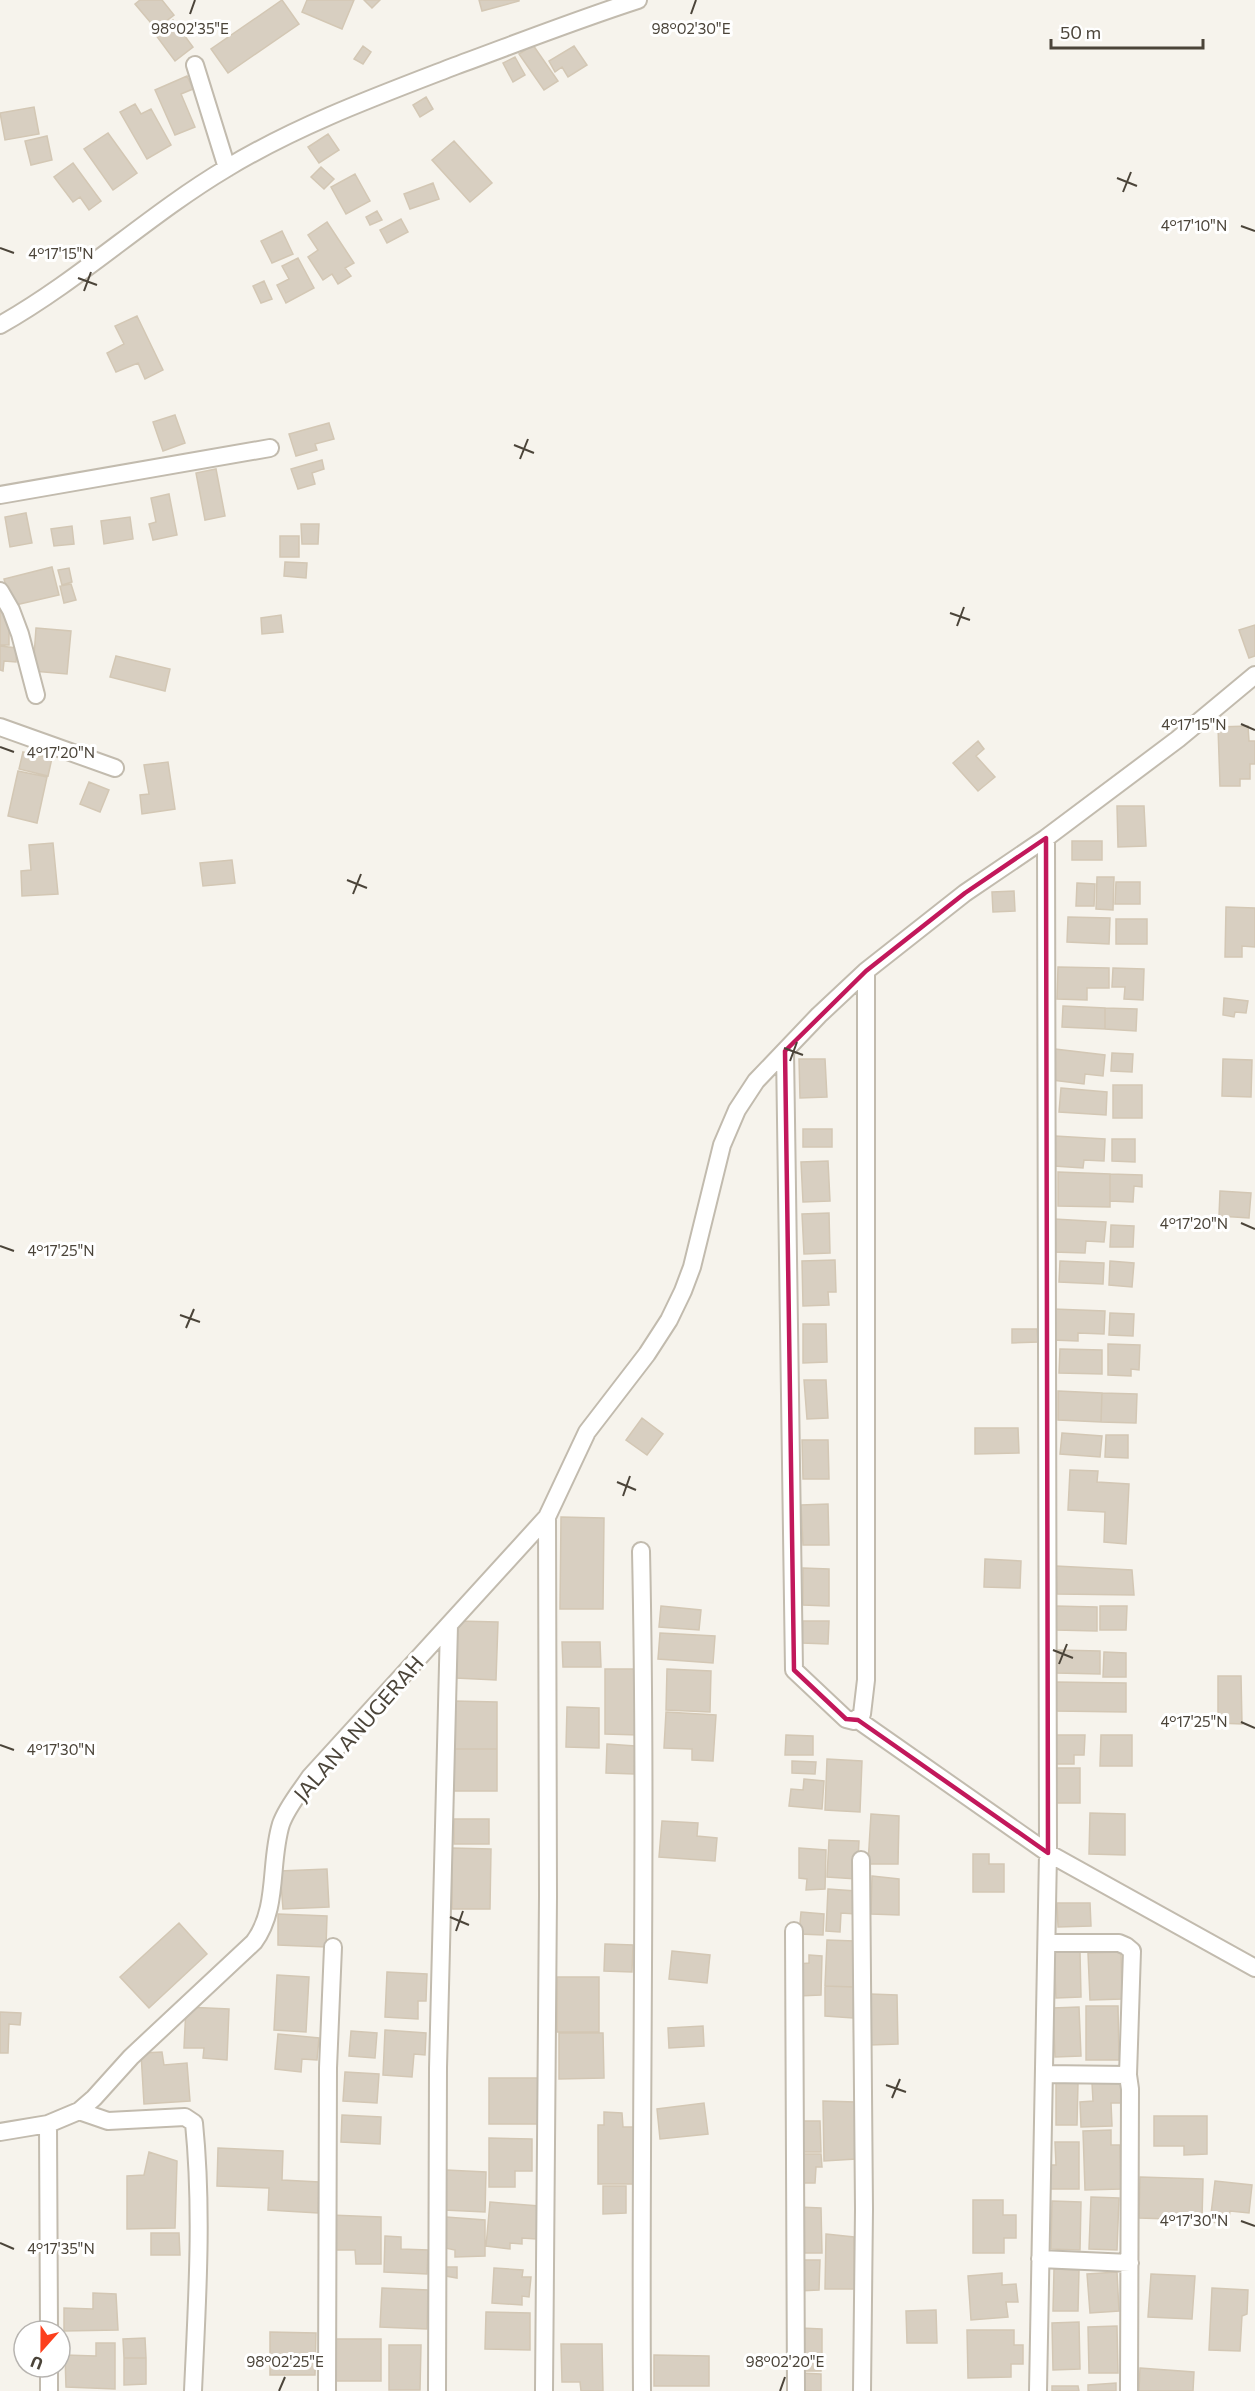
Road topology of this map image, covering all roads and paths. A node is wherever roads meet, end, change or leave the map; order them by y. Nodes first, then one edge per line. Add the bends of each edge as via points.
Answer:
1 (638, 0) edge
2 (195, 65) dead end
3 (227, 168) junction
4 (0, 325) edge
5 (270, 448) dead end
6 (0, 495) edge
7 (0, 591) edge
8 (1255, 675) edge
9 (36, 695) dead end
10 (0, 727) edge
11 (115, 768) dead end
12 (1046, 838) junction
13 (866, 971) junction
14 (785, 1051) junction
15 (547, 1516) junction
16 (641, 1551) dead end
17 (449, 1625) junction
18 (858, 1720) junction
19 (1048, 1853) junction
20 (861, 1860) dead end
21 (794, 1931) dead end
22 (1047, 1943) junction
23 (333, 1947) dead end
24 (1255, 1968) edge
25 (1044, 2074) junction
26 (1128, 2075) junction
27 (79, 2111) junction
28 (48, 2124) junction
29 (0, 2132) edge
30 (1040, 2259) junction
31 (1131, 2263) junction
32 (49, 2319) edge
33 (193, 2391) edge
34 (327, 2391) edge
35 (437, 2391) edge
36 (544, 2391) edge
37 (642, 2391) edge
38 (796, 2391) edge
39 (862, 2391) edge
40 (1038, 2391) edge
41 (1129, 2391) edge

1 - 3 street via 329,116
2 - 3 street
3 - 4 street
5 - 6 street
7 - 9 street via 20,634
8 - 12 street via 1178,739
10 - 11 street
12 - 13 street via 965,893
12 - 19 street
13 - 14 street
13 - 18 street via 866,1680
14 - 15 street via 756,1081 730,1124 692,1268 669,1320 587,1432
14 - 18 street via 794,1670 846,1719
15 - 17 street, JALAN ANUGERAH
15 - 36 street
16 - 37 street
17 - 27 street, JALAN ANUGERAH via 310,1777 290,1807 281,1826 266,1922 254,1942
17 - 35 street via 438,2068
18 - 19 street
19 - 22 street
19 - 24 street
20 - 39 street
21 - 38 street
22 - 25 street
22 - 26 street via 1119,1944 1132,1951
23 - 34 street via 327,2068
25 - 26 street
25 - 30 street
26 - 31 street
27 - 28 street, JALAN ANUGERAH
27 - 33 street via 108,2121 185,2118 194,2123 199,2267
28 - 29 street, JALAN ANUGERAH
28 - 32 street
30 - 31 street
30 - 40 street
31 - 41 street

